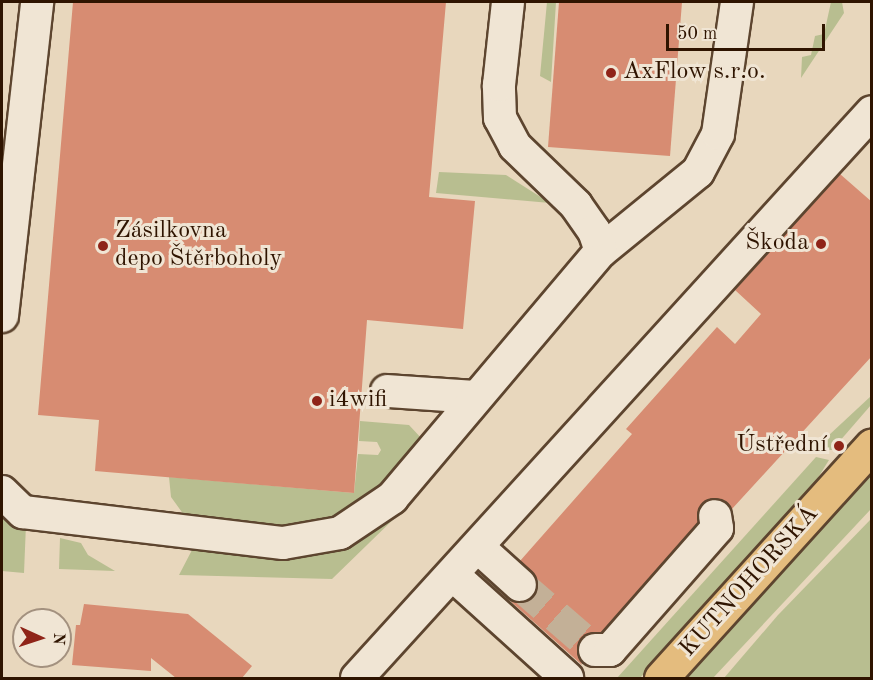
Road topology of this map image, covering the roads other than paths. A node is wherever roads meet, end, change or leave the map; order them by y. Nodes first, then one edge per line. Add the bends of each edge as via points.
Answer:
1 (37, 2) edge
2 (508, 2) edge
3 (737, 2) edge
4 (872, 112) edge
5 (601, 251) junction
6 (2, 316) edge
7 (387, 391) dead end
8 (474, 397) junction
9 (872, 445) edge
10 (872, 462) edge
11 (838, 485) junction
12 (2, 492) edge
13 (715, 516) dead end
14 (479, 548) junction
15 (453, 575) junction
16 (520, 585) tunnel mouth
17 (595, 650) dead end
18 (357, 678) edge
19 (567, 678) edge
20 (661, 678) edge

1 - 6 lane
2 - 5 lane via 499,86 500,118 515,146 576,205 594,231
3 - 5 lane via 720,125 698,172
4 - 14 lane via 616,391
5 - 8 lane
7 - 8 lane
8 - 12 lane via 392,498 340,533 283,543 73,521 23,512
9 - 11 main road, KUTNOHORSKÁ
10 - 11 main road, KUTNOHORSKÁ
11 - 20 main road, KUTNOHORSKÁ
13 - 17 lane via 717,528 610,650
14 - 15 lane
14 - 16 lane
15 - 18 lane
15 - 19 lane

